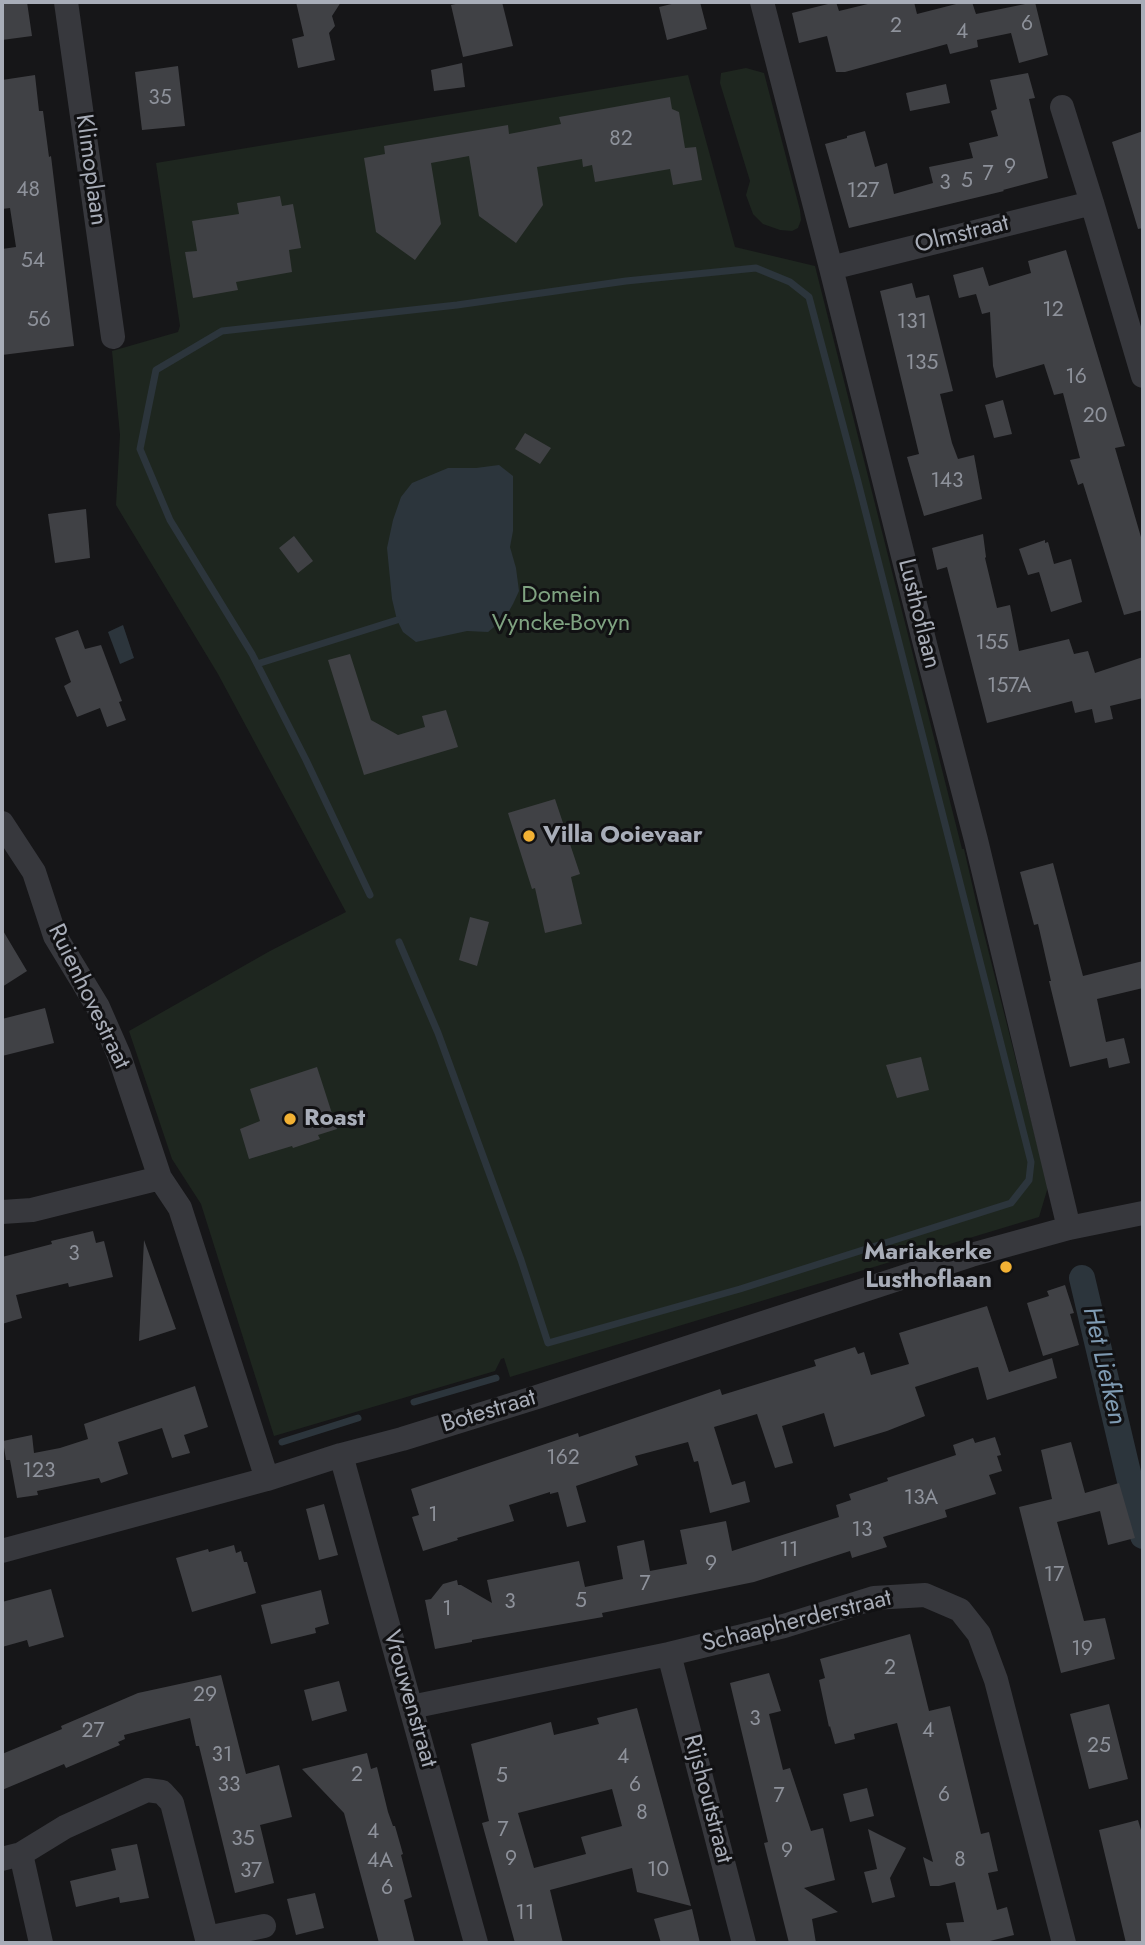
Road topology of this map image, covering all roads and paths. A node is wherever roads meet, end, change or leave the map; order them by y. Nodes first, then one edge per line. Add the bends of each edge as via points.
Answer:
1 (66, 2) edge
2 (762, 2) edge
3 (1062, 107) dead end
4 (1093, 203) junction
5 (831, 268) junction
6 (113, 337) dead end
7 (1143, 376) edge
8 (2, 823) edge
9 (160, 1178) junction
10 (2, 1212) edge
11 (1143, 1213) edge
12 (1069, 1227) junction
13 (341, 1455) junction
14 (267, 1479) junction
15 (2, 1551) edge
16 (669, 1654) junction
17 (411, 1707) junction
18 (11, 1856) edge
19 (264, 1926) dead end
20 (208, 1941) edge
21 (41, 1943) edge
22 (477, 1943) edge
23 (744, 1943) edge
24 (1064, 1943) edge

1 - 6 street, Klimoplaan
2 - 5 street, Lusthoflaan
3 - 4 street
4 - 5 street, Olmstraat
4 - 7 street
5 - 12 street, Lusthoflaan
8 - 9 street, Ruienhovestraat via 34,872 55,936 109,1031
9 - 10 street via 32,1210
9 - 14 street, Ruienhovestraat via 180,1208
11 - 12 street, Botestraat
12 - 13 street, Botestraat
13 - 14 street, Botestraat
13 - 17 street, Vrouwenstraat
14 - 15 street, Botestraat
16 - 17 street, Schaapherderstraat
16 - 23 street, Rijshoutstraat
16 - 24 street, Schaapherderstraat via 874,1598 925,1595 960,1610 979,1634 996,1680
17 - 22 street, Vrouwenstraat
18 - 20 street via 147,1790 162,1792 172,1803
18 - 21 street
19 - 20 street

